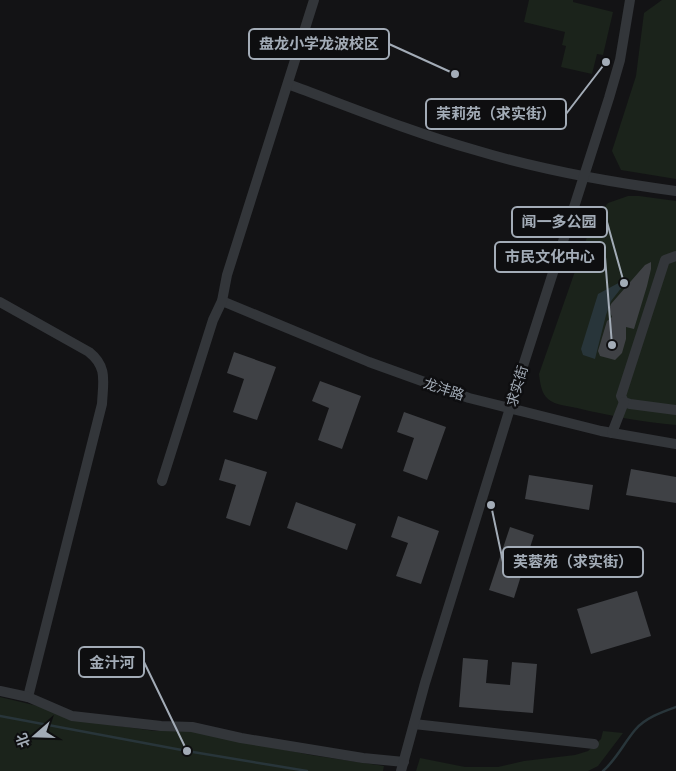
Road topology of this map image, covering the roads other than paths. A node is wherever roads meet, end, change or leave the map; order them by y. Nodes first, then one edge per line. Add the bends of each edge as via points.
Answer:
1 (314, 0) edge
2 (630, 0) edge
3 (288, 84) junction
4 (584, 178) junction
5 (676, 191) edge
6 (674, 260) edge
7 (222, 301) junction
8 (0, 302) edge
9 (624, 402) junction
10 (510, 407) junction
11 (676, 410) edge
12 (612, 433) junction
13 (676, 444) edge
14 (162, 481) dead end
15 (0, 691) edge
16 (28, 697) junction
17 (414, 724) junction
18 (594, 744) dead end
19 (402, 768) edge

1 - 3 street
2 - 4 street, 求实街 via 620,60
3 - 4 street via 474,150
3 - 7 street via 227,275
4 - 5 street
4 - 10 street, 求实街
6 - 9 street via 665,260 621,396
7 - 10 street, 龙沣路 via 416,380 469,398
7 - 14 street via 213,320
8 - 16 street via 89,352 98,359 103,373 102,404
9 - 11 street
9 - 12 street
10 - 12 street, 龙沣路
10 - 17 street, 求实街
12 - 13 street, 龙沣路
15 - 16 street
16 - 19 street via 72,716 192,727
17 - 18 street
17 - 19 street, 求实街

